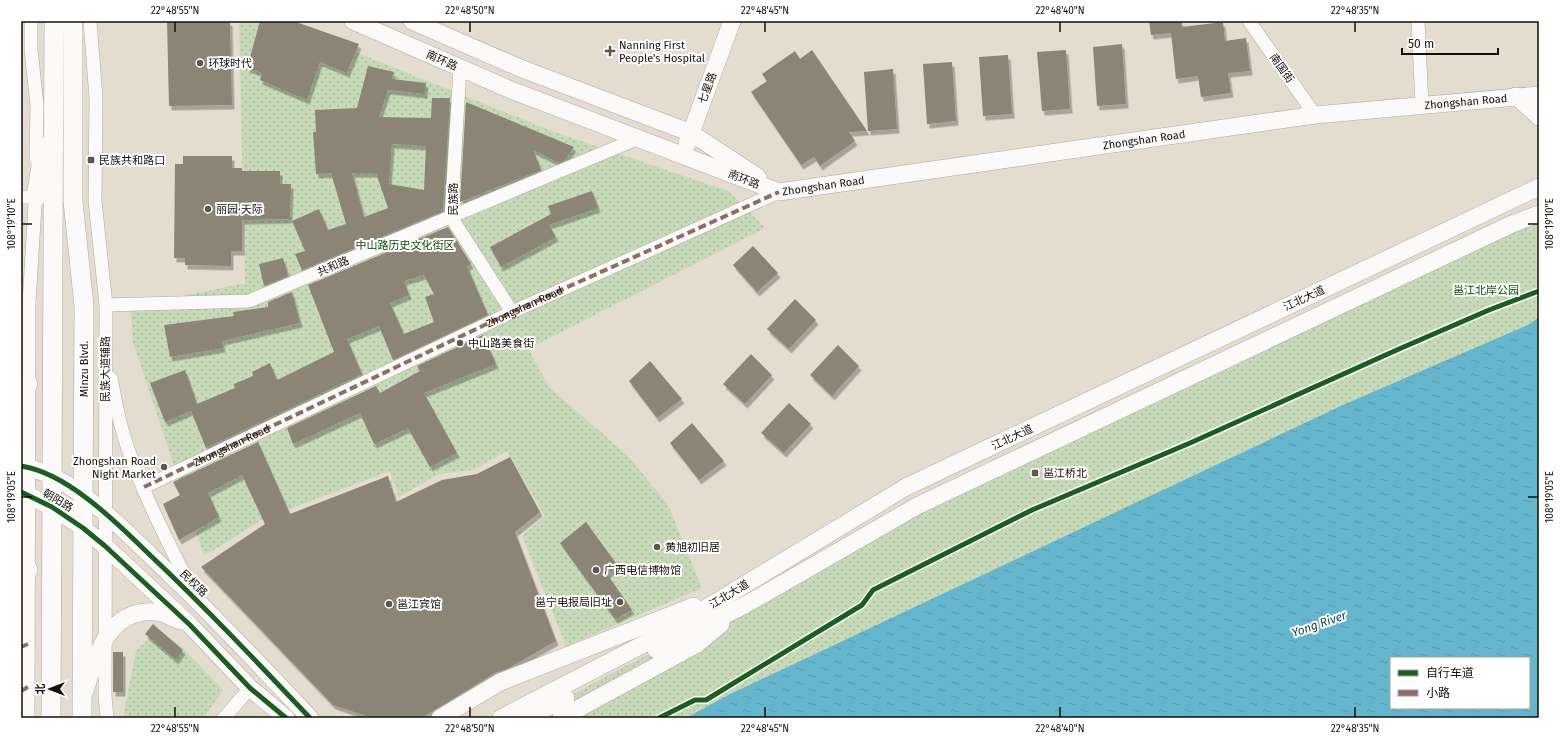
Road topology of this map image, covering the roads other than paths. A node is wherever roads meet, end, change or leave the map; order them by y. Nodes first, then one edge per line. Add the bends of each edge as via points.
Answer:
1 (31, 21) edge
2 (54, 21) edge
3 (73, 21) edge
4 (90, 21) edge
5 (353, 21) edge
6 (412, 21) edge
7 (732, 21) edge
8 (1249, 21) edge
9 (1418, 21) edge
10 (460, 68) junction
11 (54, 89) junction
12 (1539, 95) edge
13 (1516, 96) junction
14 (1422, 105) junction
15 (1315, 115) junction
16 (1539, 117) edge
17 (691, 133) junction
18 (639, 138) junction
19 (683, 155) junction
20 (1537, 186) edge
21 (779, 192) junction
22 (29, 197) edge
23 (1539, 214) edge
24 (451, 217) junction
25 (25, 301) edge
26 (106, 305) junction
27 (512, 312) junction
28 (105, 355) junction
29 (29, 384) junction
30 (21, 402) edge
31 (25, 466) edge
32 (52, 476) junction
33 (144, 487) junction
34 (25, 493) edge
35 (83, 496) junction
36 (52, 507) junction
37 (105, 513) junction
38 (83, 528) junction
39 (105, 546) junction
40 (21, 553) edge
41 (29, 570) junction
42 (734, 591) junction
43 (197, 599) junction
44 (745, 605) junction
45 (190, 625) junction
46 (667, 638) junction
47 (105, 639) junction
48 (25, 645) edge
49 (250, 688) junction
50 (25, 689) edge
51 (82, 710) edge
52 (28, 718) edge
53 (51, 718) edge
54 (107, 718) edge
55 (224, 718) edge
56 (286, 718) edge
57 (310, 718) edge
58 (440, 718) edge
59 (501, 718) edge
60 (527, 718) edge
61 (561, 718) edge

1 - 22 street via 31,50 37,105
2 - 11 highway
3 - 35 highway, Minzu Blvd. via 72,201 84,306
4 - 26 street, 民族大道辅路 via 96,98 96,201
5 - 10 main road, 南环路
6 - 17 main road, 南环路 via 520,68
7 - 17 main road, 七星路
8 - 15 street, 南国街
9 - 14 street
10 - 18 main road, 南环路
10 - 24 street, 民族路
11 - 22 highway
11 - 32 highway
12 - 13 main road, Zhongshan Road
13 - 14 main road, Zhongshan Road
13 - 16 main road
14 - 15 main road, Zhongshan Road
15 - 21 main road, Zhongshan Road
17 - 19 main road, 七星路
17 - 21 main road, 南环路
18 - 19 main road, 南环路
18 - 24 street, 共和路
19 - 21 main road, 南环路
20 - 42 main road, 江北大道 via 906,487
21 - 27 street, Zhongshan Road
22 - 25 street
23 - 44 main road, 江北大道 via 1512,224 917,506
24 - 26 street, 共和路 via 249,301
24 - 27 street, 民族路
25 - 29 street
26 - 28 street, 民族大道辅路
27 - 33 street, Zhongshan Road
28 - 33 street via 121,426
28 - 37 street, 民族大道辅路
29 - 30 main road
29 - 31 street
31 - 32 main road, 朝阳路
31 - 34 street
32 - 35 main road, 民权路
32 - 36 highway
33 - 43 street via 162,531
34 - 36 main road, 朝阳路
34 - 41 street
35 - 37 main road, 民权路
35 - 38 highway, Minzu Blvd.
36 - 38 main road, 朝阳路
36 - 53 highway
37 - 39 street, 民族大道辅路
37 - 43 main road, 民权路
38 - 39 main road
38 - 51 highway, Minzu Blvd.
39 - 45 main road
39 - 47 street, 民族大道辅路
40 - 41 main road
41 - 48 street
42 - 46 main road, 江北大道
42 - 58 main road via 500,682
43 - 57 main road, 民权路
44 - 46 main road, 江北大道
44 - 61 main road via 697,644
45 - 47 main road via 158,612 133,614 115,626
45 - 49 main road
46 - 59 main road, 江北大道
46 - 60 main road, 江北大道
47 - 51 main road via 96,656
47 - 54 street, 民族大道辅路
48 - 50 street
49 - 55 street
49 - 56 main road
50 - 52 street

